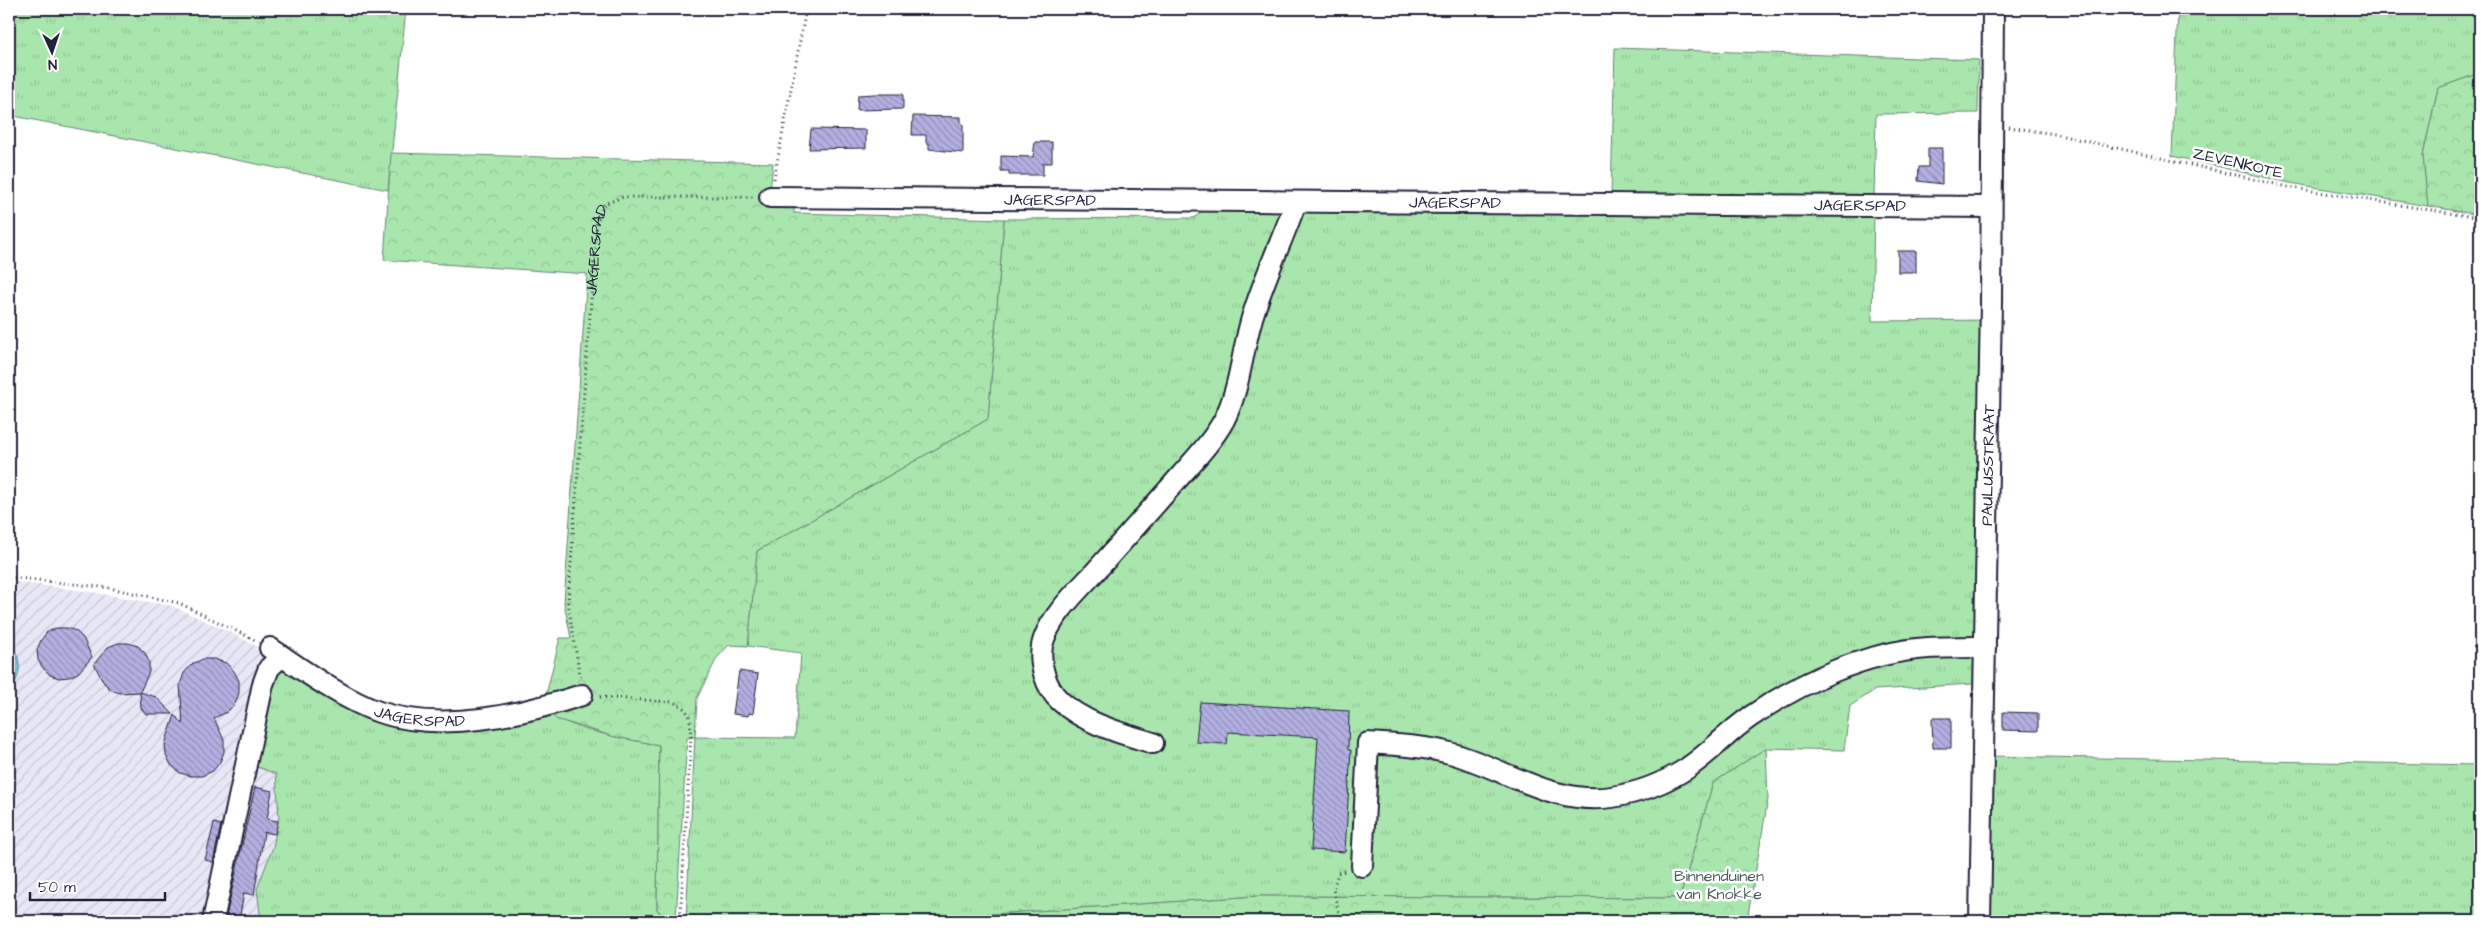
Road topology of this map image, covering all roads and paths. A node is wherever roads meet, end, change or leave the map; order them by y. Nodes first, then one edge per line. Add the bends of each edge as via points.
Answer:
1 (806, 9) edge
2 (1993, 9) edge
3 (1991, 126) junction
4 (770, 197) junction
5 (1296, 202) junction
6 (1991, 206) junction
7 (2480, 218) edge
8 (9, 577) edge
9 (1985, 647) junction
10 (276, 652) junction
11 (582, 695) junction
12 (1153, 743) dead end
13 (1362, 866) joint
14 (214, 921) edge
15 (680, 921) edge
16 (1341, 921) edge
17 (1980, 921) edge

1 - 4 path
2 - 3 street, PAULUSSTRAAT
3 - 6 street, PAULUSSTRAAT
3 - 7 path, ZEVENKOTE via 2056,134 2288,187
4 - 5 street, JAGERSPAD via 1001,202
4 - 11 path, JAGERSPAD via 623,197 604,204 598,222 568,602
5 - 6 street, JAGERSPAD
5 - 12 street via 1256,303 1224,421 1154,507 1070,599 1042,645 1044,675 1059,700 1072,711 1108,729
6 - 9 street, PAULUSSTRAAT
8 - 10 path via 110,588 179,603
9 - 13 street via 1927,648 1842,669 1794,691 1750,717 1687,769 1663,782 1611,797 1566,796 1542,790 1452,754 1420,747 1368,743
9 - 17 street, PAULUSSTRAAT
10 - 11 street, JAGERSPAD via 360,704 408,718 473,720 545,707
10 - 14 street via 263,684
11 - 15 path via 673,702 684,707 690,716
13 - 16 path via 1338,873 1333,889

